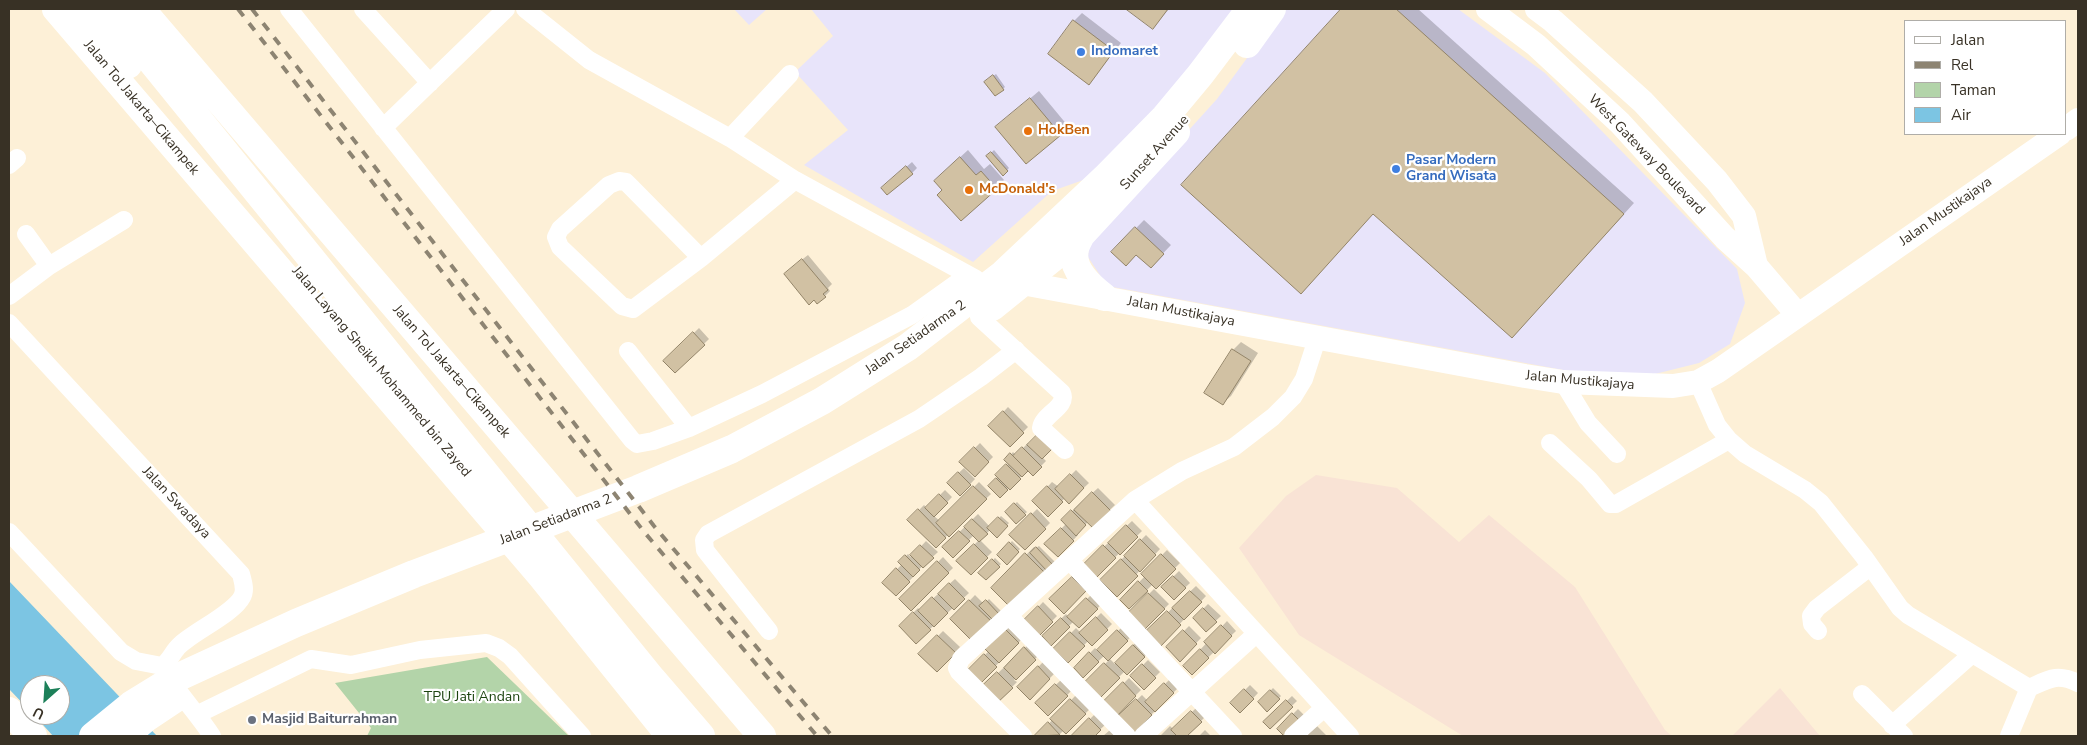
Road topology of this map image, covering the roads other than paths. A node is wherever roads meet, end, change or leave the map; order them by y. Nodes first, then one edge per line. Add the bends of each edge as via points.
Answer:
1 (38, 9) edge
2 (56, 9) edge
3 (82, 9) edge
4 (109, 9) edge
5 (141, 9) edge
6 (289, 9) edge
7 (363, 9) edge
8 (506, 9) edge
9 (525, 9) edge
10 (1250, 9) edge
11 (1272, 9) edge
12 (1488, 9) edge
13 (1545, 15) edge
14 (1536, 45) junction
15 (790, 74) dead end
16 (430, 83) junction
17 (2078, 120) edge
18 (384, 128) junction
19 (2067, 128) edge
20 (2058, 135) edge
21 (730, 138) junction
22 (186, 162) junction
23 (795, 180) junction
24 (124, 220) dead end
25 (26, 234) dead end
26 (1081, 235) junction
27 (701, 258) junction
28 (49, 266) junction
29 (1756, 266) junction
30 (998, 282) junction
31 (9, 296) edge
32 (1104, 297) junction
33 (1797, 314) junction
34 (979, 316) junction
35 (9, 323) edge
36 (1317, 338) junction
37 (1016, 350) junction
38 (628, 351) dead end
39 (1563, 382) junction
40 (1698, 382) junction
41 (689, 428) junction
42 (1729, 440) junction
43 (1550, 443) dead end
44 (1065, 450) dead end
45 (1617, 454) dead end
46 (639, 496) junction
47 (1135, 500) junction
48 (9, 532) edge
49 (1070, 561) junction
50 (1870, 567) junction
51 (1008, 616) junction
52 (769, 631) dead end
53 (1818, 631) dead end
54 (1256, 634) junction
55 (1971, 655) junction
56 (2078, 683) edge
57 (2029, 688) junction
58 (178, 689) junction
59 (1192, 692) junction
60 (1862, 694) dead end
61 (1324, 708) junction
62 (9, 710) edge
63 (138, 711) junction
64 (1898, 731) edge
65 (2011, 735) edge
66 (33, 736) edge
67 (93, 736) edge
68 (125, 736) edge
69 (212, 736) edge
70 (582, 736) edge
71 (670, 736) edge
72 (680, 736) edge
73 (701, 736) edge
74 (762, 736) edge
75 (1023, 736) edge
76 (1127, 736) edge
77 (1143, 736) edge
78 (1233, 736) edge
79 (1293, 736) edge
80 (1350, 736) edge

1 - 22 main road
2 - 22 main road, Jalan Tol Jakarta–Cikampek
3 - 72 main road, Jalan Layang Sheikh Mohammed bin Zayed
4 - 73 main road, Jalan Layang Sheikh Mohammed bin Zayed
5 - 74 main road, Jalan Tol Jakarta–Cikampek
6 - 18 street
7 - 16 street
8 - 16 street
9 - 21 street via 589,60
10 - 30 main road, Sunset Avenue via 1165,117
11 - 26 main road, Sunset Avenue via 1219,82
12 - 14 main road, West Gateway Boulevard
13 - 14 main road
13 - 29 main road, West Gateway Boulevard via 1643,102 1717,182 1744,216
14 - 29 main road, West Gateway Boulevard via 1620,123 1724,238
15 - 21 street
16 - 18 street
17 - 19 main road
18 - 41 street via 632,440 644,444
20 - 33 main road, Jalan Mustikajaya
21 - 23 street
22 - 71 main road, Jalan Tol Jakarta–Cikampek via 542,577
23 - 27 street
23 - 30 street
24 - 28 street
25 - 28 street
26 - 30 main road, Sunset Avenue
26 - 32 main road via 1074,251 1078,270 1089,286
27 - 27 street via 629,309 612,298 560,248 556,237 560,229 609,185 626,182
28 - 31 street
29 - 33 main road, West Gateway Boulevard
30 - 32 main road, Jalan Mustikajaya
30 - 34 main road, Jalan Setiadarma 2
30 - 41 street via 903,320 762,394
30 - 46 main road, Jalan Setiadarma 2 via 908,347 822,401
32 - 36 main road, Jalan Mustikajaya
33 - 40 main road, Jalan Mustikajaya
34 - 37 street
34 - 46 main road, Jalan Setiadarma 2 via 863,394 759,451
35 - 58 street, Jalan Swadaya via 241,574 242,598 232,610 179,646 169,662
36 - 39 main road, Jalan Mustikajaya
36 - 47 street via 1304,379 1293,397 1273,417 1234,447 1182,471
37 - 44 street via 1064,397 1043,420 1041,428
37 - 52 street via 919,419 708,534 704,540 705,550
38 - 41 street
39 - 40 main road, Jalan Mustikajaya via 1646,386
39 - 45 street via 1588,423
40 - 42 street via 1717,425
42 - 43 street via 1616,504 1606,501 1590,479
42 - 50 street via 1745,454 1806,490 1821,503
46 - 58 main road, Jalan Setiadarma 2 via 417,581 296,623
47 - 49 street
47 - 54 street
48 - 58 street via 121,652
49 - 51 street
49 - 59 street
50 - 53 street via 1817,608 1811,616
50 - 55 street via 1908,615
51 - 75 street via 961,659 957,668
51 - 76 street
54 - 59 street
54 - 61 street
55 - 57 street
55 - 64 street
56 - 57 street via 2055,677
57 - 65 street
58 - 63 main road, Jalan Setiadarma 2
58 - 69 street
58 - 70 street via 311,659 351,665 420,650 486,642 510,656
59 - 77 street
59 - 78 street
60 - 64 street
61 - 79 street
61 - 80 street
62 - 66 main road
63 - 67 main road, Jalan Setiadarma 2
63 - 68 main road, Jalan Setiadarma 2

